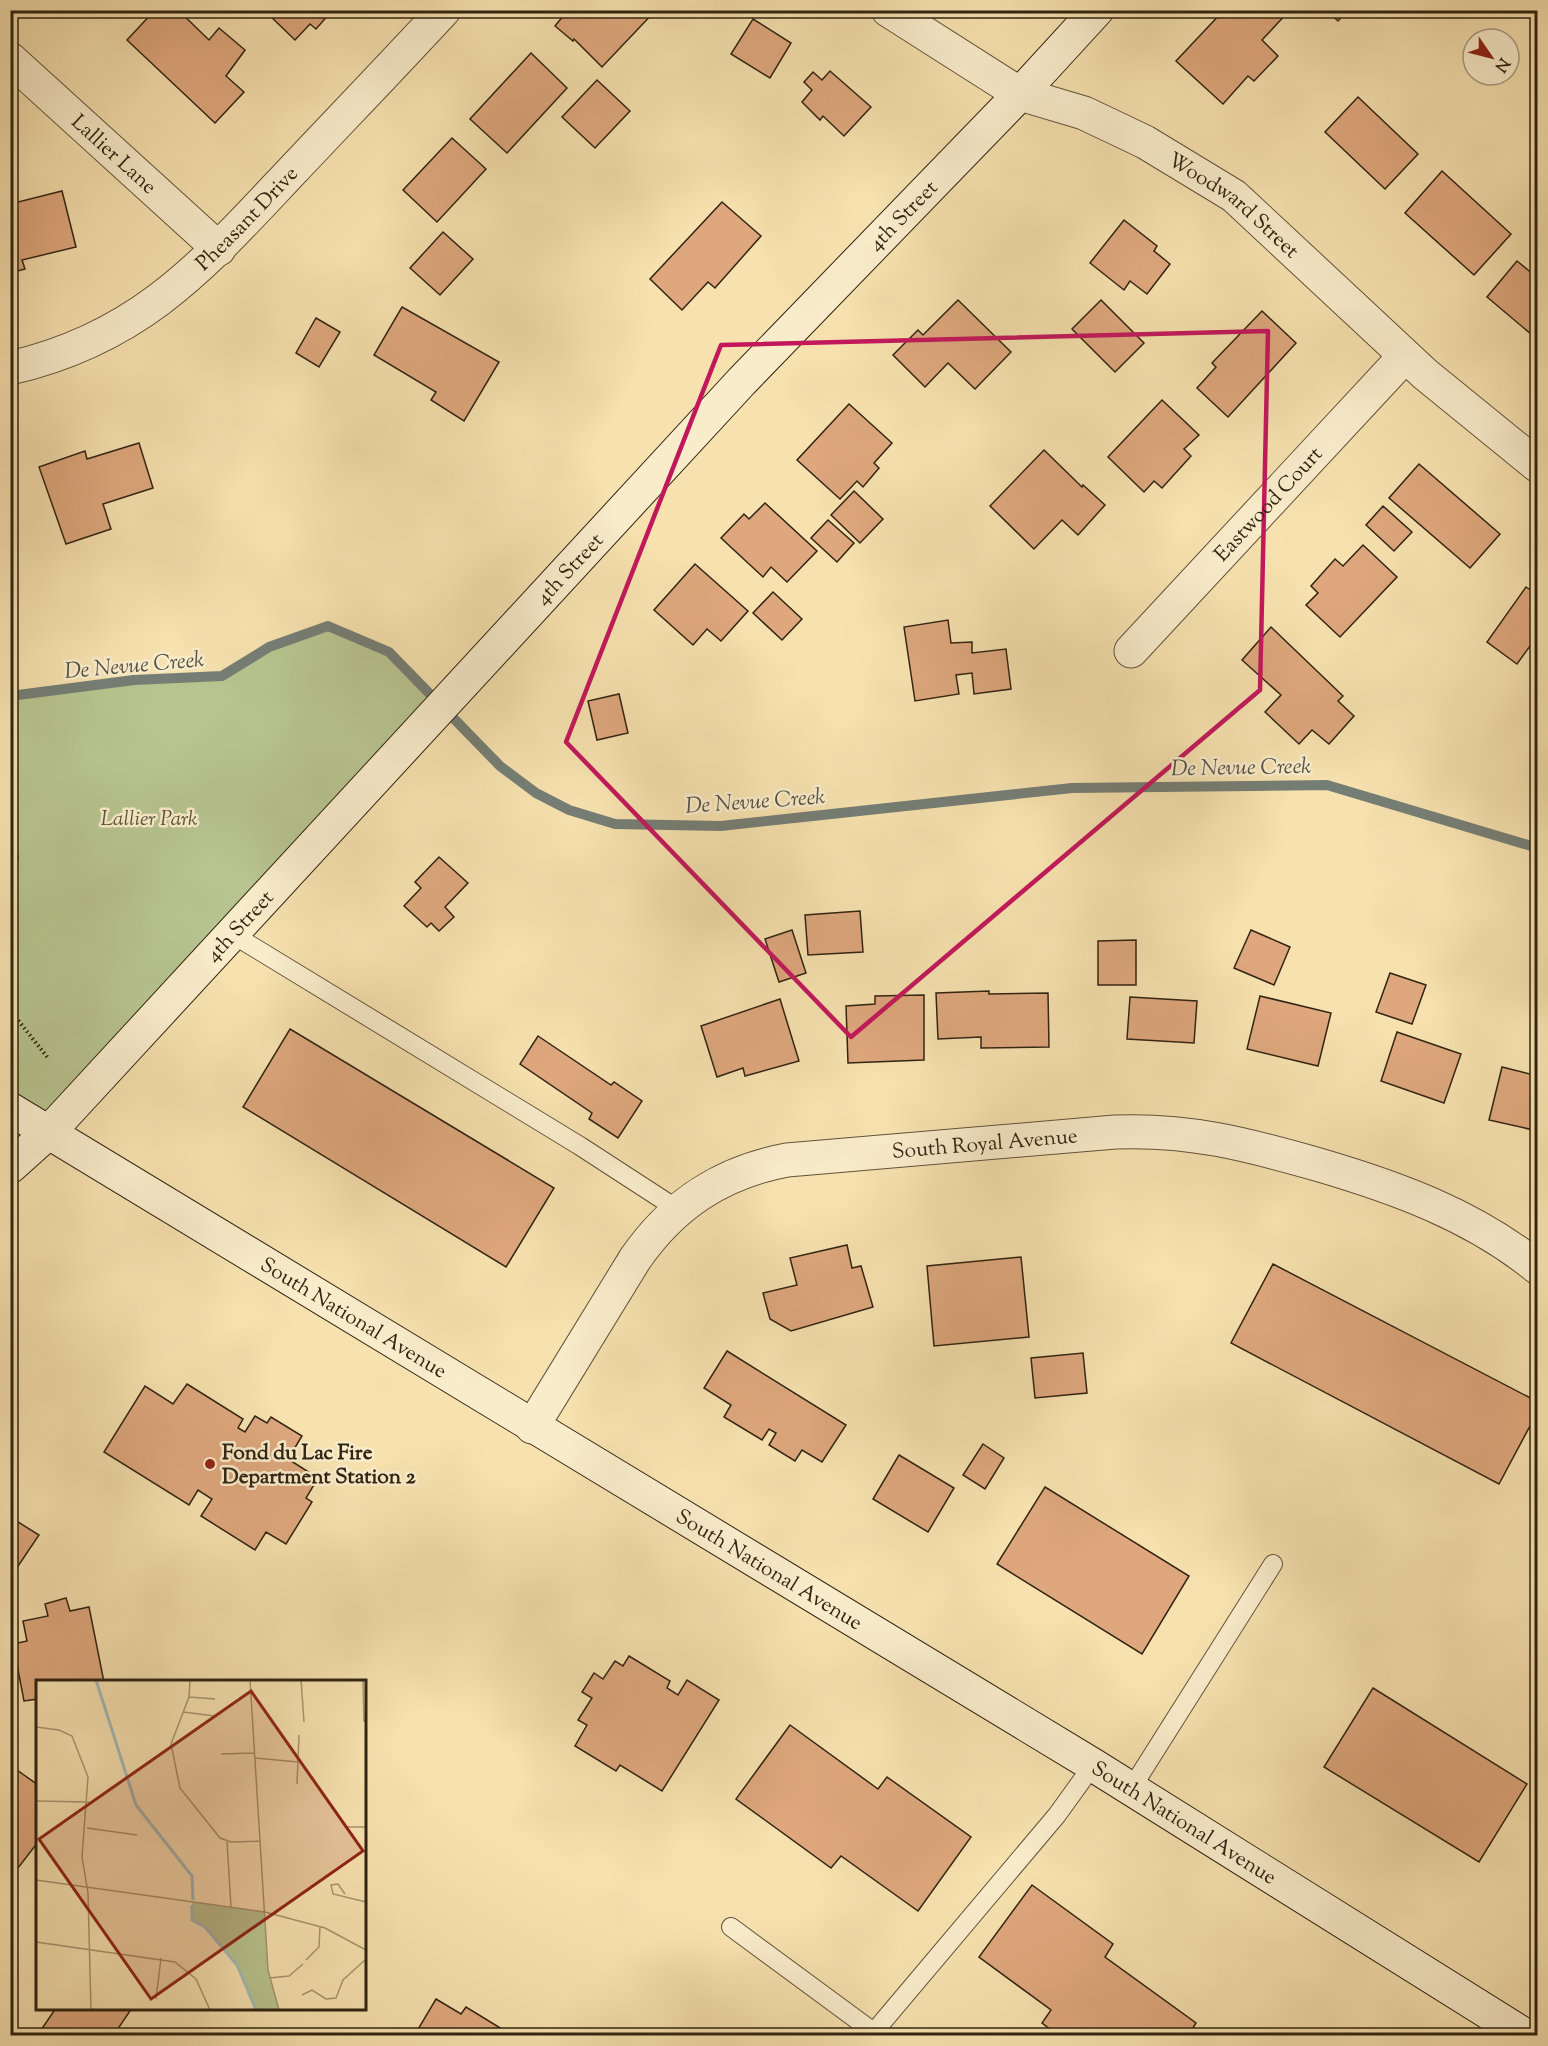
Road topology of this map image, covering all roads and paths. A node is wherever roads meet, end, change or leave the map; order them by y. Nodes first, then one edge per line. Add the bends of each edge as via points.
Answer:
1 (444, 10) edge
2 (888, 10) edge
3 (1097, 10) edge
4 (10, 59) edge
5 (1020, 94) junction
6 (219, 249) junction
7 (1405, 356) junction
8 (10, 368) edge
9 (1538, 466) edge
10 (1131, 651) dead end
11 (232, 934) junction
12 (10, 1010) edge
13 (48, 1058) dead end
14 (10, 1109) edge
15 (49, 1132) junction
16 (10, 1167) edge
17 (677, 1209) junction
18 (1538, 1268) edge
19 (532, 1427) junction
20 (1273, 1564) dead end
21 (1093, 1765) junction
22 (1131, 1789) junction
23 (731, 1927) dead end
24 (877, 2034) edge
25 (1526, 2036) edge

1 - 6 street, Pheasant Drive
2 - 5 street, Woodward Street
3 - 5 street, 4th Street
4 - 6 street, Lallier Lane
5 - 7 street, Woodward Street via 1084,113 1145,142 1234,196
5 - 11 street, 4th Street via 742,381
6 - 8 street, Pheasant Drive via 188,279 131,320 80,346
7 - 9 street, Woodward Street
7 - 10 street, Eastwood Court
11 - 15 street, 4th Street
11 - 17 lane
12 - 13 path
14 - 15 street, South National Avenue
15 - 16 street, 4th Street
15 - 19 street, South National Avenue
17 - 18 street, South Royal Avenue via 734,1174 787,1160 1114,1132 1171,1132 1242,1143 1396,1189 1464,1220
17 - 19 street, South Royal Avenue via 634,1259
19 - 21 street, South National Avenue
20 - 22 lane
21 - 22 street, South National Avenue
21 - 24 lane via 1057,1815
22 - 25 street, South National Avenue
23 - 24 lane

